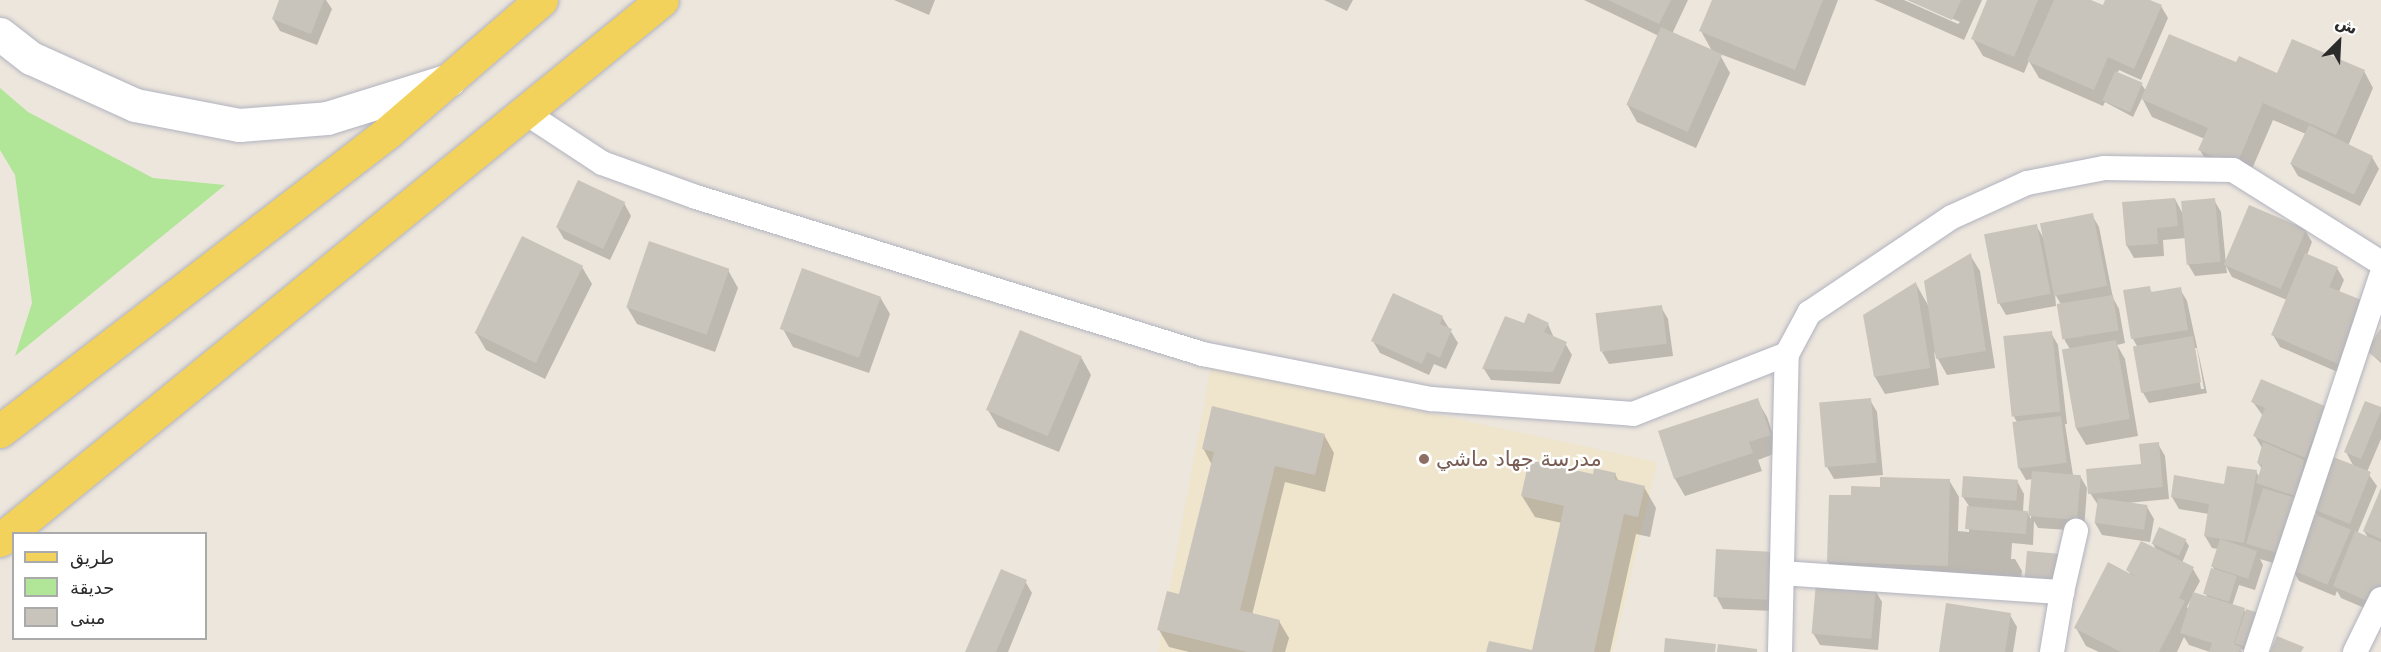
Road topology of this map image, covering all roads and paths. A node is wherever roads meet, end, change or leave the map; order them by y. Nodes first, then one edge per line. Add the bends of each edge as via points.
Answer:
1 (541, 0) edge
2 (662, 0) edge
3 (0, 34) edge
4 (448, 80) junction
5 (526, 113) junction
6 (2381, 263) edge
7 (2381, 276) edge
8 (1787, 354) junction
9 (0, 431) edge
10 (2076, 531) dead end
11 (0, 540) edge
12 (1782, 573) junction
13 (2062, 592) junction
14 (2381, 599) edge
15 (1780, 652) edge
16 (2052, 652) edge
17 (2256, 652) edge
18 (2355, 652) edge

1 - 4 main road
2 - 5 main road
3 - 4 main road via 31,58 135,105 239,125 327,118
4 - 9 main road via 388,132
5 - 8 street via 602,163 696,197 1203,354 1431,399 1633,414
5 - 11 main road
6 - 8 street via 2233,170 2104,168 2027,183 1952,217 1809,313
7 - 17 street
8 - 12 street
10 - 13 street
12 - 13 street
12 - 15 street
13 - 16 street
14 - 18 street

